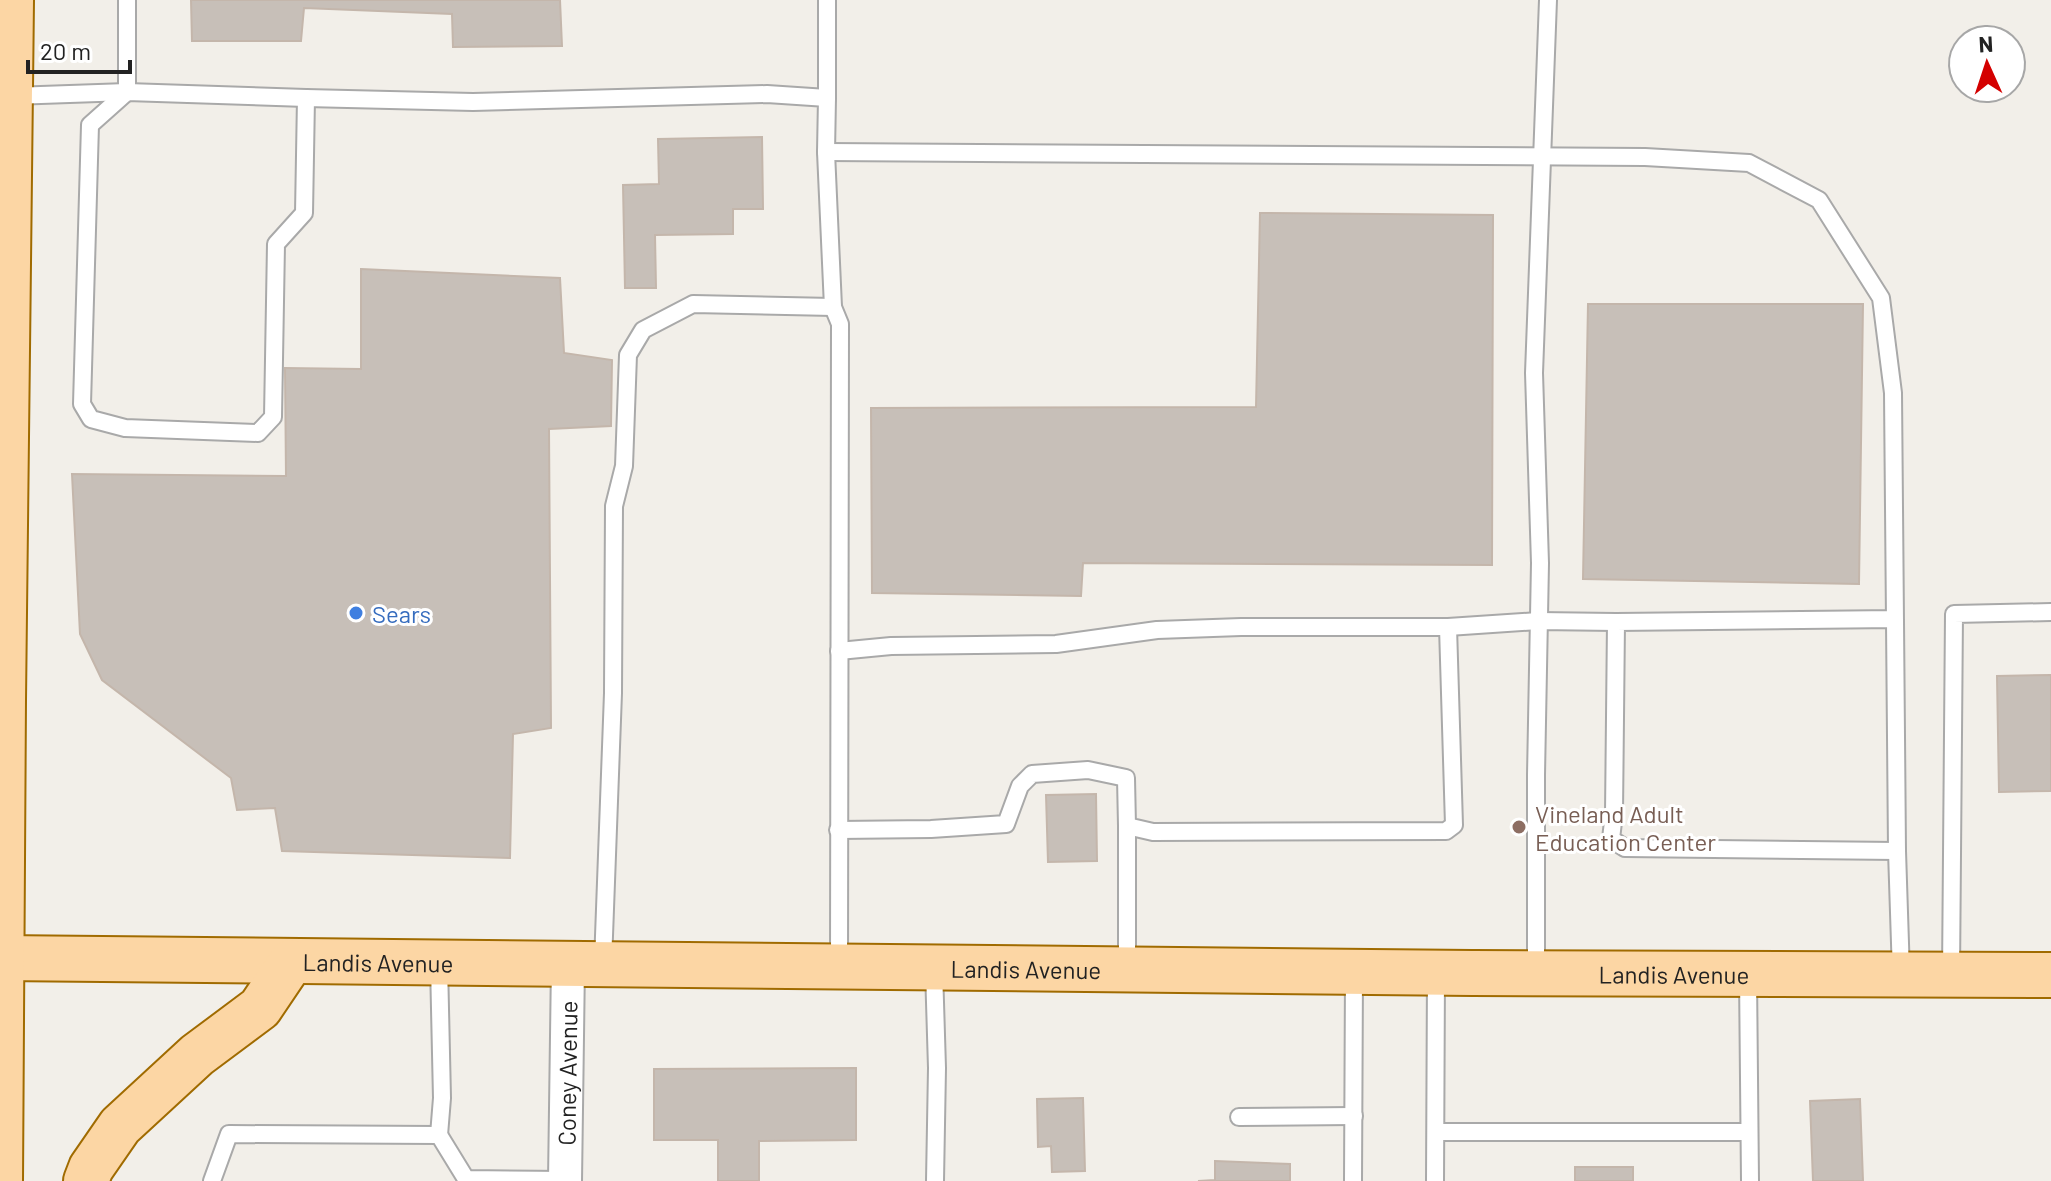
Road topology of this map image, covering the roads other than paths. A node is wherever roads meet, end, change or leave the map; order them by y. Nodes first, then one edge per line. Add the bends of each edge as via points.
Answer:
1 (11, 0) edge
2 (127, 0) edge
3 (827, 0) edge
4 (1548, 0) edge
5 (127, 92) junction
6 (10, 96) junction
7 (306, 98) junction
8 (827, 98) junction
9 (826, 152) junction
10 (1543, 156) junction
11 (5, 172) edge
12 (833, 307) junction
13 (4, 337) edge
14 (4, 425) edge
15 (2051, 612) edge
16 (1895, 619) junction
17 (1538, 621) junction
18 (1616, 622) junction
19 (1448, 627) junction
20 (839, 651) junction
21 (1127, 826) junction
22 (838, 830) junction
23 (1897, 851) junction
24 (1, 958) edge
25 (291, 962) junction
26 (439, 963) junction
27 (585, 964) junction
28 (839, 966) junction
29 (934, 967) junction
30 (1127, 969) junction
31 (1354, 972) junction
32 (1436, 973) junction
33 (1536, 973) junction
34 (1748, 974) junction
35 (1901, 974) junction
36 (1951, 975) junction
37 (2051, 975) edge
38 (1354, 1116) junction
39 (1239, 1117) dead end
40 (1436, 1132) junction
41 (1749, 1132) junction
42 (439, 1135) junction
43 (466, 1180) edge
44 (565, 1180) edge
45 (0, 1181) edge
46 (86, 1181) edge
47 (212, 1181) edge
48 (935, 1181) edge
49 (1353, 1181) edge
50 (1435, 1181) edge
51 (1750, 1181) edge

1 - 6 main road
2 - 5 lane
3 - 8 lane
4 - 10 lane
5 - 6 lane
5 - 7 lane
5 - 7 lane via 90,125 82,404 91,419 125,428 227,432 258,433 273,417 276,244 304,213
6 - 11 main road
7 - 8 lane
8 - 9 lane
9 - 10 lane
9 - 12 lane
10 - 16 lane via 1749,163 1819,200 1881,298 1893,393
10 - 17 lane via 1534,373
11 - 13 main road
12 - 20 lane via 840,324
12 - 27 lane via 693,304 643,330 628,355 624,466 614,506 613,693
13 - 14 main road
14 - 24 main road
15 - 36 lane via 1954,614
16 - 18 lane
16 - 23 lane
17 - 18 lane
17 - 19 lane
17 - 33 lane
18 - 23 lane via 1611,839 1625,848
19 - 20 lane via 1185,629 1056,644
19 - 21 lane via 1454,825 1446,831 1153,832
20 - 22 lane
21 - 22 lane via 1126,778 1088,770 1032,774 1020,786 1006,824
21 - 30 lane
22 - 28 lane
23 - 35 lane
24 - 25 main road, Landis Avenue
24 - 45 main road
25 - 26 main road, Landis Avenue
25 - 46 main road via 260,1008 197,1055 120,1126
26 - 27 main road, Landis Avenue
26 - 42 lane
27 - 28 main road, Landis Avenue
27 - 44 street, Coney Avenue
28 - 29 main road, Landis Avenue
29 - 30 main road, Landis Avenue
29 - 48 lane
30 - 31 main road, Landis Avenue
31 - 32 main road, Landis Avenue
31 - 38 lane
32 - 33 main road, Landis Avenue
32 - 40 lane
33 - 34 main road, Landis Avenue
34 - 35 main road, Landis Avenue
34 - 41 lane
35 - 36 main road, Landis Avenue
36 - 37 main road, Landis Avenue
38 - 39 lane
38 - 49 lane
40 - 41 lane
40 - 50 lane
41 - 51 lane
42 - 43 lane
42 - 47 lane via 229,1134
43 - 44 lane

